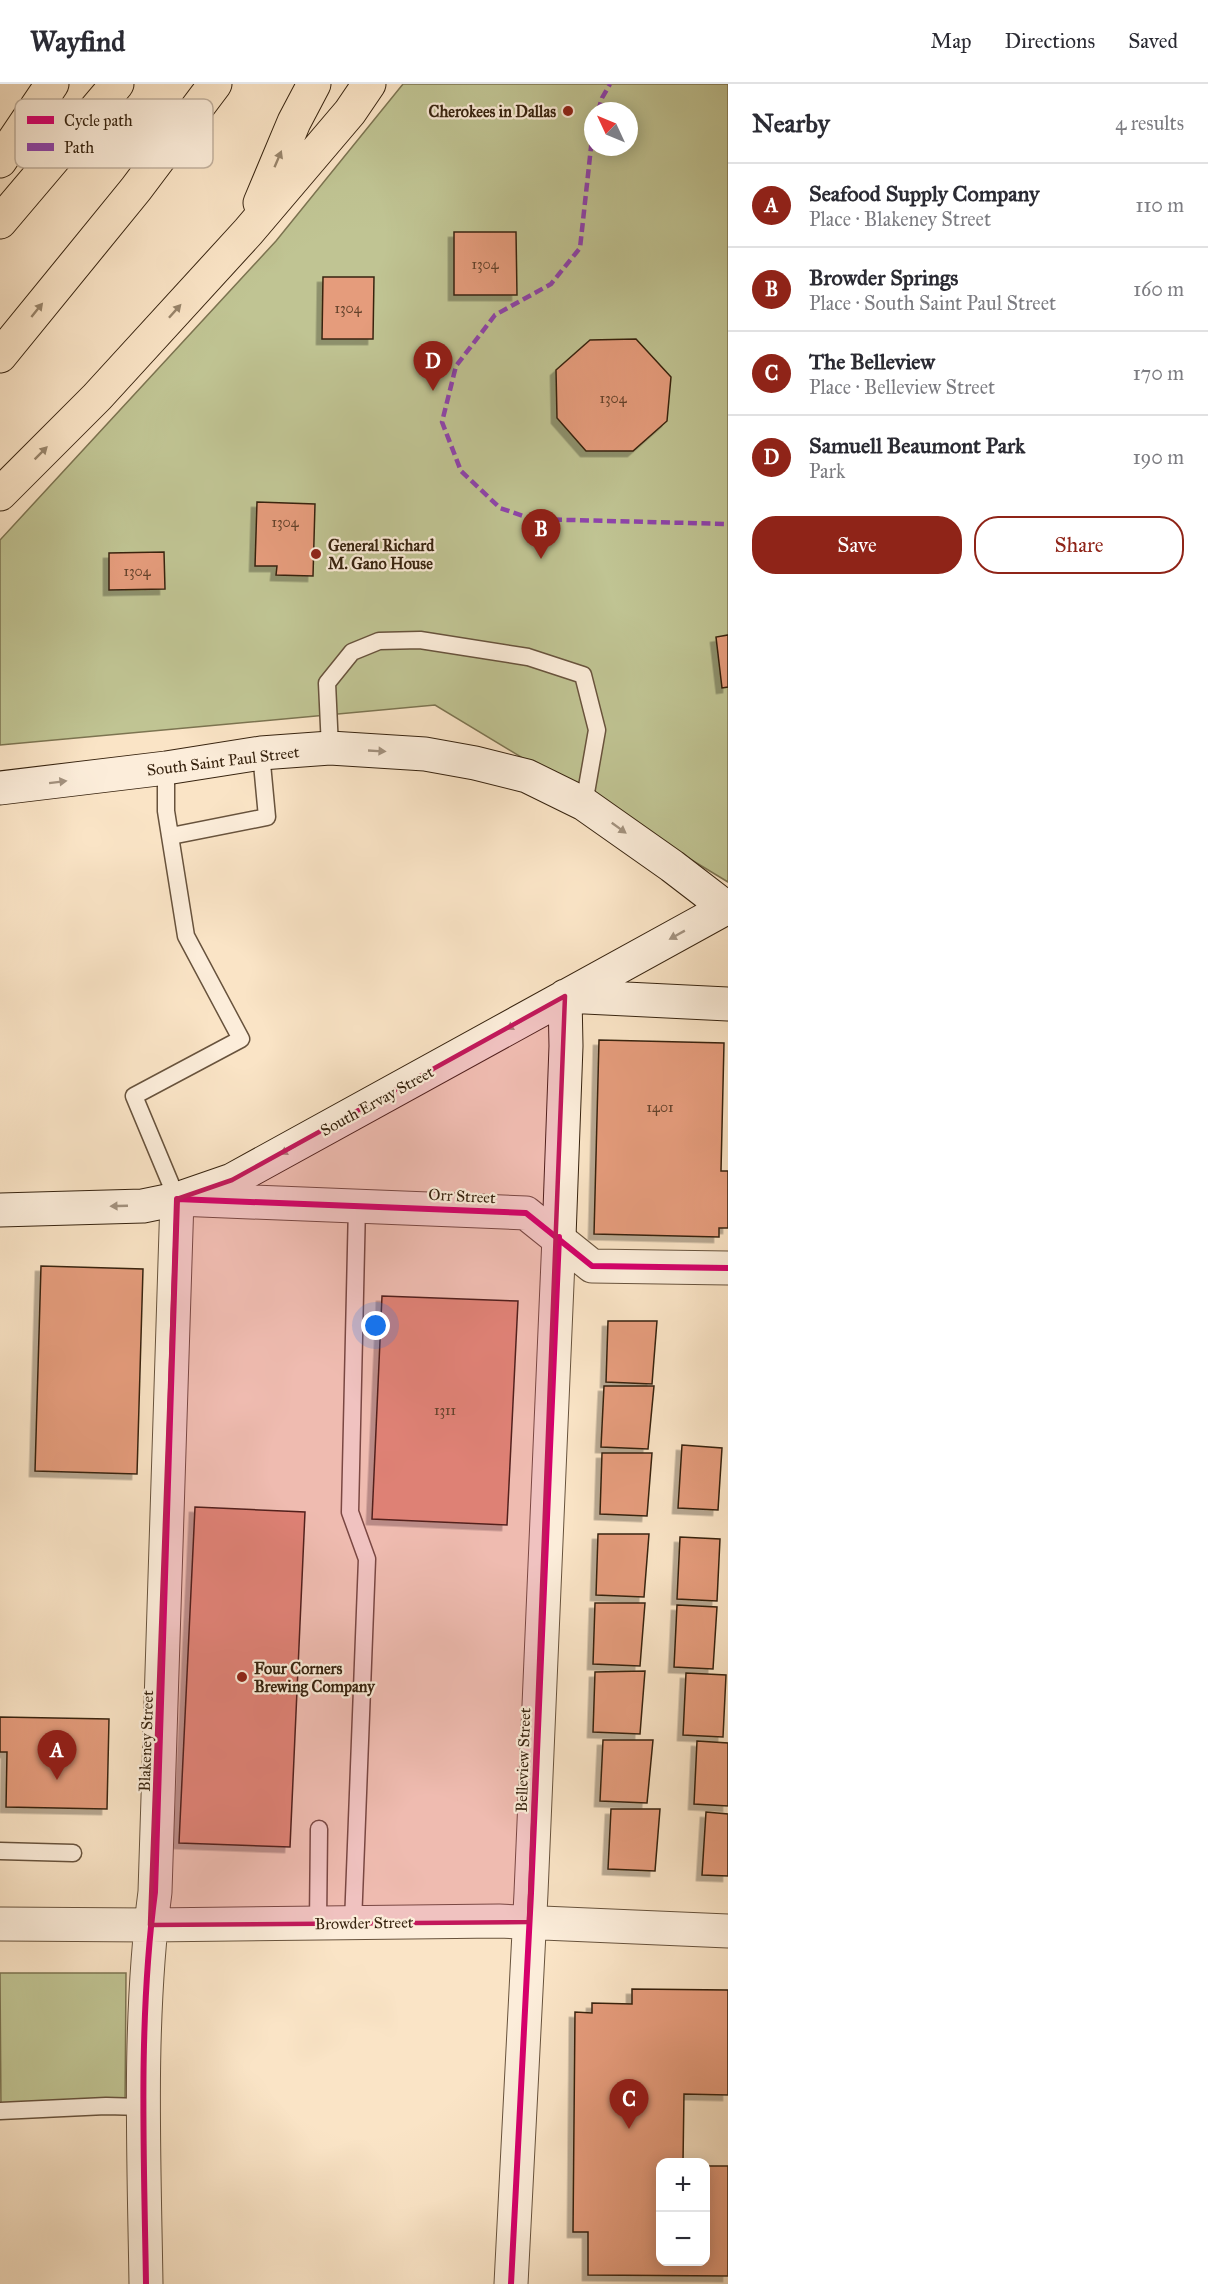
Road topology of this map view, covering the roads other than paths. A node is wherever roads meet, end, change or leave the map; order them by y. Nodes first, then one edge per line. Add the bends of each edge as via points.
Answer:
1 (52, 84) edge
2 (117, 84) edge
3 (215, 84) edge
4 (314, 84) edge
5 (369, 84) edge
6 (42, 99) edge
7 (104, 99) edge
8 (204, 99) edge
9 (15, 139) edge
10 (0, 161) edge
11 (46, 168) edge
12 (152, 168) edge
13 (0, 222) edge
14 (248, 232) junction
15 (0, 356) edge
16 (0, 494) edge
17 (330, 748) junction
18 (261, 753) junction
19 (166, 768) junction
20 (0, 788) edge
21 (584, 804) junction
22 (171, 836) junction
23 (727, 908) edge
24 (565, 996) junction
25 (728, 1004) edge
26 (177, 1199) junction
27 (357, 1205) junction
28 (0, 1210) edge
29 (559, 1237) junction
30 (728, 1268) edge
31 (319, 1829) dead end
32 (0, 1851) edge
33 (73, 1853) dead end
34 (529, 1922) junction
35 (318, 1923) junction
36 (353, 1923) junction
37 (0, 1924) edge
38 (150, 1925) junction
39 (728, 1931) edge
40 (143, 2107) junction
41 (0, 2111) edge
42 (146, 2284) edge
43 (511, 2284) edge

1 - 6 highway
2 - 7 highway
8 -> 3 highway
14 -> 4 highway
5 - 14 highway via 350,112
9 - 10 highway
11 - 13 highway
15 -> 12 highway
16 -> 14 highway via 97,397
17 - 18 street, South Saint Paul Street
17 -> 21 street, South Saint Paul Street via 425,754 475,763 527,776
17 - 21 lane via 327,683 352,652 379,641 420,640 528,657 583,675 597,730
18 - 19 street, South Saint Paul Street
18 - 22 lane via 267,817
20 -> 19 street, South Saint Paul Street
19 - 22 lane via 166,811
21 -> 23 street, South Saint Paul Street
22 - 26 lane via 186,936 241,1039 134,1096
23 -> 24 street, South Ervay Street
24 - 25 street
24 -> 26 street, South Ervay Street via 232,1180
24 - 29 street, Belleview Street
26 - 27 street, Orr Street
26 -> 28 street, South Ervay Street via 143,1206
26 - 38 street, Blakeney Street via 155,1880
27 - 29 street, Orr Street via 526,1213
27 - 36 lane via 350,1512 367,1559
29 - 30 street, Orr Street via 592,1266
29 - 34 street, Belleview Street
31 - 35 lane
32 - 33 lane
34 - 36 street, Browder Street
34 - 39 street, Browder Street
34 - 43 street, Belleview Street
35 - 36 street, Browder Street
35 - 38 street, Browder Street
37 - 38 street, Browder Street
38 - 40 street, Blakeney Street
40 - 41 lane
40 - 42 street, Blakeney Street

